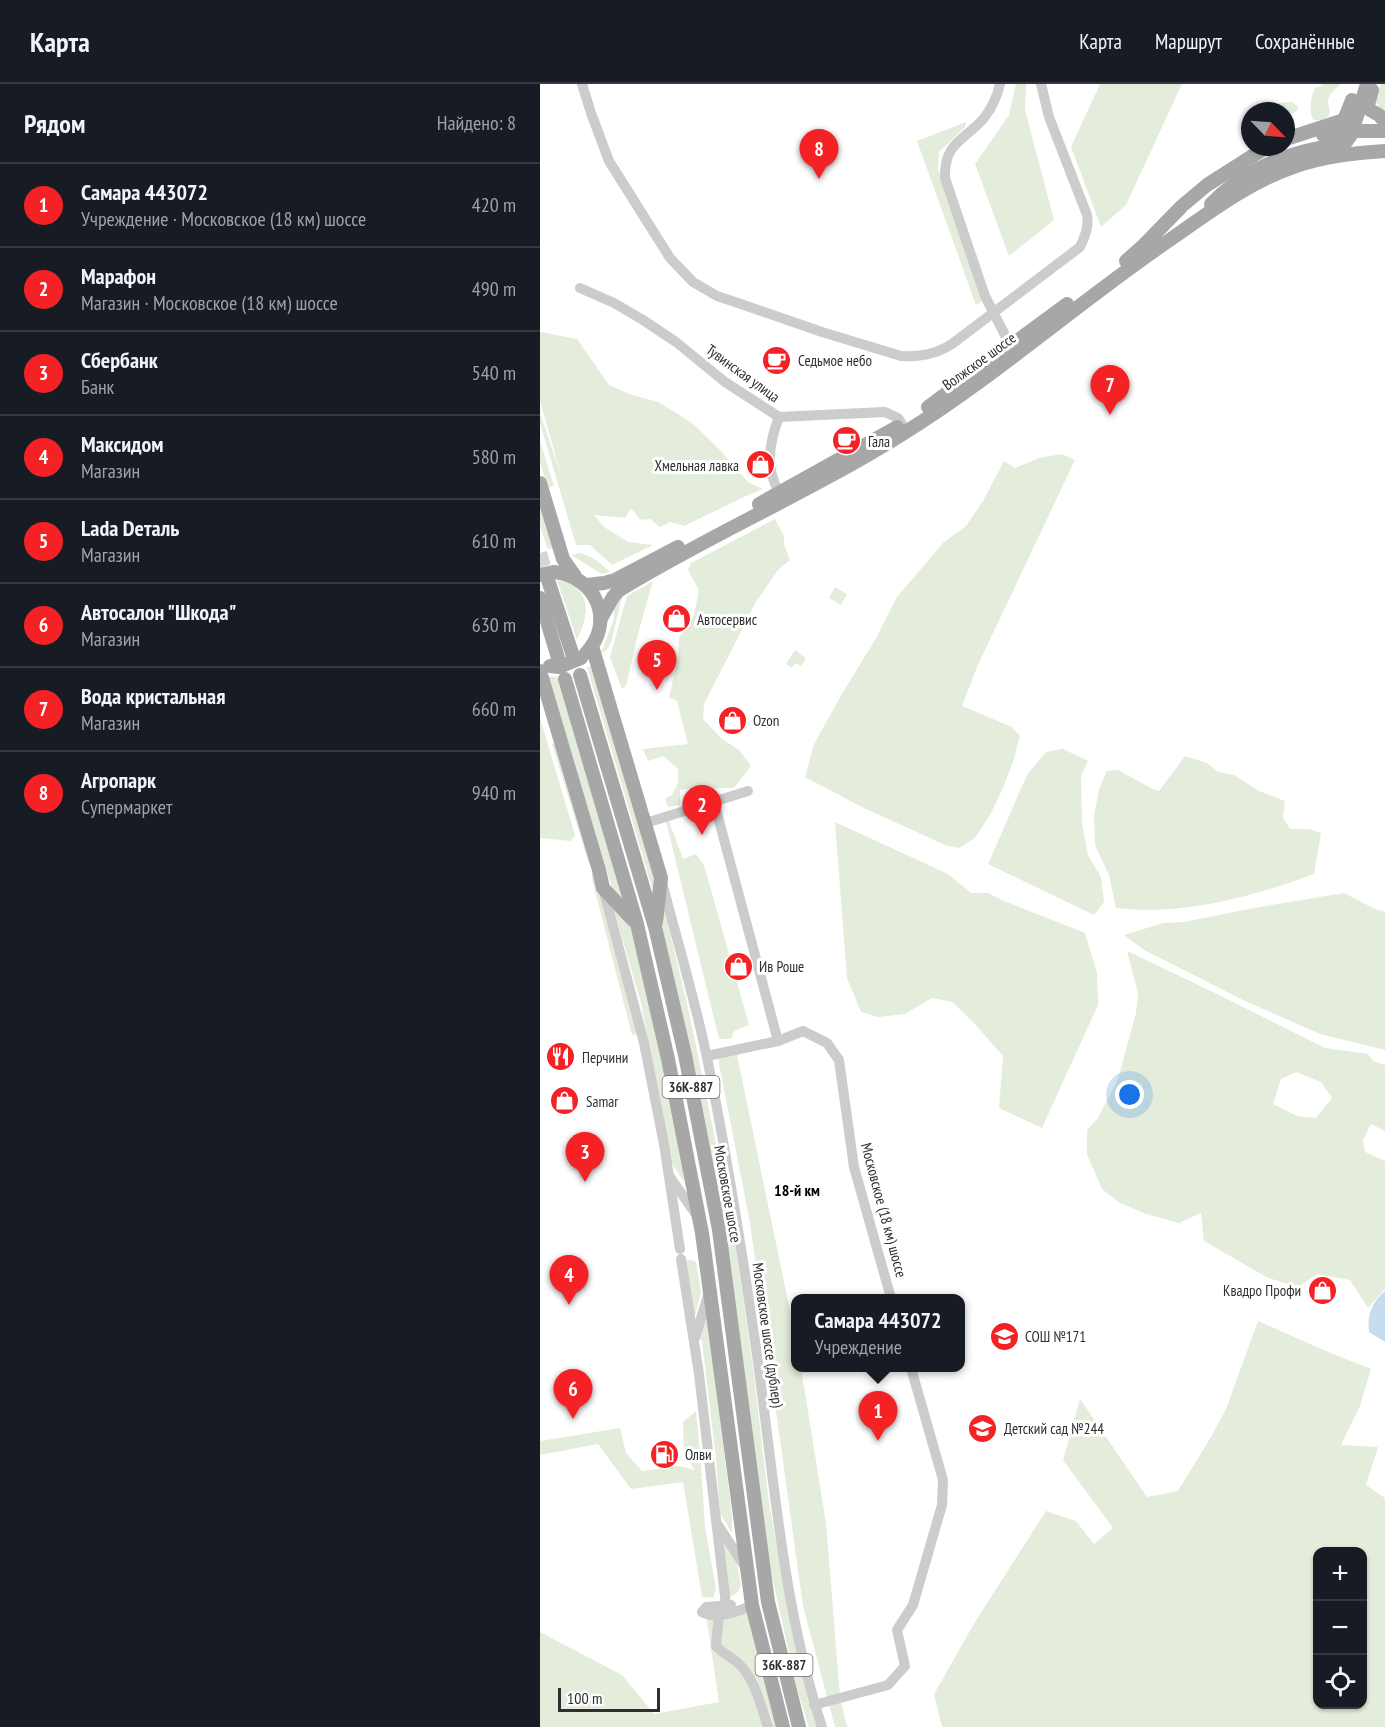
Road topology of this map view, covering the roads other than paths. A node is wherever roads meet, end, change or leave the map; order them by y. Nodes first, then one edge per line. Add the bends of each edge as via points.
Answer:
1 (582, 84) edge
2 (1000, 84) edge
3 (1041, 84) edge
4 (1360, 84) edge
5 (1367, 84) edge
6 (1374, 84) edge
7 (1385, 122) edge
8 (1352, 129) junction
9 (1385, 131) edge
10 (1295, 139) edge
11 (1295, 140) edge
12 (1385, 143) edge
13 (1385, 151) edge
14 (1255, 156) edge
15 (1201, 218) junction
16 (580, 288) dead end
17 (1057, 311) junction
18 (994, 313) junction
19 (1001, 327) junction
20 (1026, 341) junction
21 (1010, 347) junction
22 (988, 363) junction
23 (982, 380) junction
24 (778, 417) junction
25 (902, 424) junction
26 (540, 483) edge
27 (779, 492) junction
28 (547, 575) edge
29 (574, 576) junction
30 (587, 585) junction
31 (540, 598) edge
32 (600, 620) junction
33 (592, 646) junction
34 (557, 662) edge
35 (580, 675) dead end
36 (565, 679) dead end
37 (748, 791) dead end
38 (714, 802) junction
39 (646, 823) junction
40 (661, 878) junction
41 (603, 888) junction
42 (636, 924) junction
43 (655, 927) junction
44 (778, 1041) junction
45 (706, 1056) junction
46 (668, 1174) junction
47 (699, 1219) junction
48 (721, 1248) junction
49 (704, 1250) junction
50 (710, 1289) junction
51 (890, 1294) edge
52 (694, 1341) junction
53 (912, 1372) edge
54 (716, 1522) junction
55 (747, 1571) junction
56 (768, 1602) junction
57 (726, 1605) junction
58 (752, 1605) junction
59 (719, 1614) junction
60 (814, 1705) junction
61 (768, 1727) edge
62 (783, 1727) edge
63 (799, 1727) edge
64 (822, 1727) edge

1 - 18 street via 609,161 670,258 705,290 902,356 941,351
2 - 18 street via 989,111 948,152 944,165 949,193
3 - 18 street via 1049,117 1087,215 1086,236 1080,247
4 - 8 main road
4 - 10 main road via 1344,120
5 - 8 main road
6 - 7 main road via 1368,105
8 - 9 main road
8 - 11 main road
8 - 12 main road via 1368,143
8 - 15 main road via 1349,139 1342,144 1292,155 1251,173 1220,195
13 - 15 main road, Волжское шоссе via 1318,159 1295,166 1249,188
14 - 17 main road, Волжское шоссе via 1207,184 1137,251
15 - 20 main road, Волжское шоссе
16 - 24 street, Тувинская улица via 644,320
17 - 19 street via 1045,314 1019,332
17 - 20 main road, Волжское шоссе
18 - 19 street
19 - 21 street
19 - 22 street via 1002,341
20 - 21 main road, Волжское шоссе
20 - 23 main road, Волжское шоссе
21 - 22 main road, Волжское шоссе
21 - 23 street via 1008,354
22 - 25 main road, Волжское шоссе
23 - 32 main road, Волжское шоссе via 875,451 621,590
24 - 25 street, Тувинская улица via 885,412
24 - 27 street via 769,465
25 - 27 main road, Волжское шоссе
26 - 29 main road via 563,559
27 - 30 main road, Волжское шоссе via 615,580
28 - 29 main road
28 - 34 main road
29 - 30 main road
30 - 32 main road via 597,602
31 - 34 main road
32 - 33 main road, Волжское шоссе
33 - 34 main road
33 - 39 main road
34 - 41 main road
35 - 43 main road, Московское шоссе / 36К-887
36 - 42 main road, 36К-887
37 - 38 street
38 - 39 street
38 - 44 street
39 - 40 main road
40 - 43 main road
40 - 45 street, Московское шоссе (дублер)
41 - 42 main road
41 - 46 street via 644,1043
42 - 47 main road, 36К-887 via 668,1059
43 - 48 main road, Московское шоссе / 36К-887 via 685,1055
44 - 45 street, Московское (18 км) шоссе
44 - 51 street, Московское (18 км) шоссе via 804,1031 827,1044 839,1060 854,1167
45 - 60 street, Московское шоссе (дублер) via 741,1249 791,1609
46 - 47 street
46 - 52 street
47 - 49 main road, 36К-887
48 - 49 main road
48 - 56 main road, Московское шоссе / 36К-887
49 - 50 main road, 36К-887
50 - 52 street
50 - 55 main road, 36К-887
52 - 54 street
53 - 60 street via 943,1492 913,1605 897,1630 906,1666 888,1685
54 - 55 street
54 - 57 street
55 - 58 main road, 36К-887
56 - 58 main road
56 - 63 main road, Московское шоссе / 36К-887
57 - 58 street
57 - 59 street via 706,1607 702,1612
58 - 59 street
58 - 62 main road, 36К-887
59 - 61 street via 716,1646 739,1664 754,1686
60 - 64 street, Московское шоссе (дублер)

